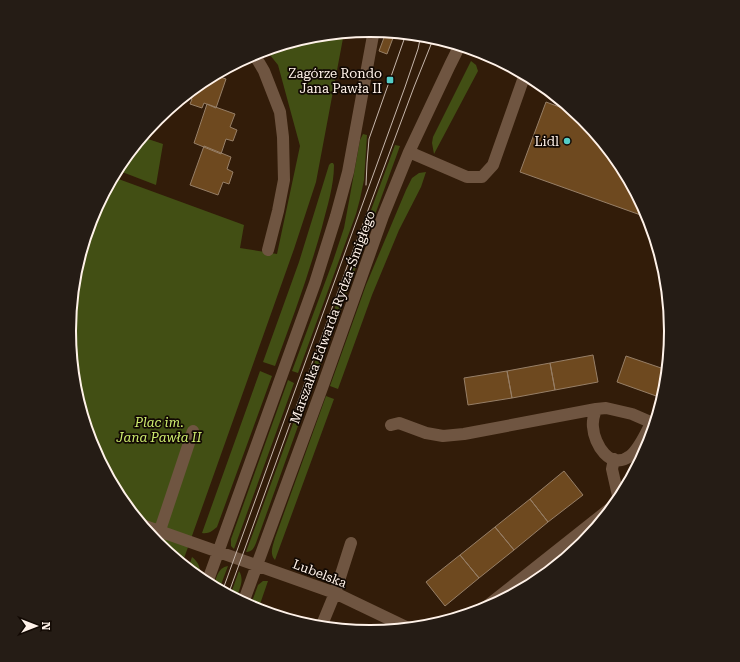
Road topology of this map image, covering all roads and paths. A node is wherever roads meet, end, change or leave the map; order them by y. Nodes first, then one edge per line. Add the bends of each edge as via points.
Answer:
1 (373, 37) edge
2 (457, 51) edge
3 (257, 59) edge
4 (523, 80) edge
5 (408, 152) junction
6 (268, 250) dead end
7 (596, 409) junction
8 (649, 421) edge
9 (391, 425) dead end
10 (194, 431) dead end
11 (643, 440) edge
12 (614, 459) junction
13 (617, 490) edge
14 (586, 530) edge
15 (159, 535) edge
16 (161, 538) edge
17 (351, 543) dead end
18 (218, 552) junction
19 (256, 565) junction
20 (543, 568) edge
21 (209, 576) edge
22 (335, 593) junction
23 (245, 597) edge
24 (324, 621) edge
25 (398, 623) edge

1 - 18 street, Marszałka Edwarda Rydza-Śmigłego via 348,172 336,216 315,284
2 - 5 street, Marszałka Edwarda Rydza-Śmigłego
3 - 6 street via 280,112 284,137 284,180
4 - 5 street via 494,165 482,177 467,177
5 - 19 street, Marszałka Edwarda Rydza-Śmigłego
7 - 8 street via 606,408 632,414
7 - 9 street via 443,436 399,423
7 - 12 street via 593,427 598,446 609,459
10 - 15 street
11 - 12 street via 630,456 620,461
12 - 13 street via 612,469
14 - 20 street
16 - 18 street, Lubelska
17 - 22 street
18 - 19 street, Lubelska
18 - 21 street, Marszałka Edwarda Rydza-Śmigłego
19 - 22 street, Lubelska
19 - 23 street, Marszałka Edwarda Rydza-Śmigłego
22 - 24 street
22 - 25 street, Lubelska

